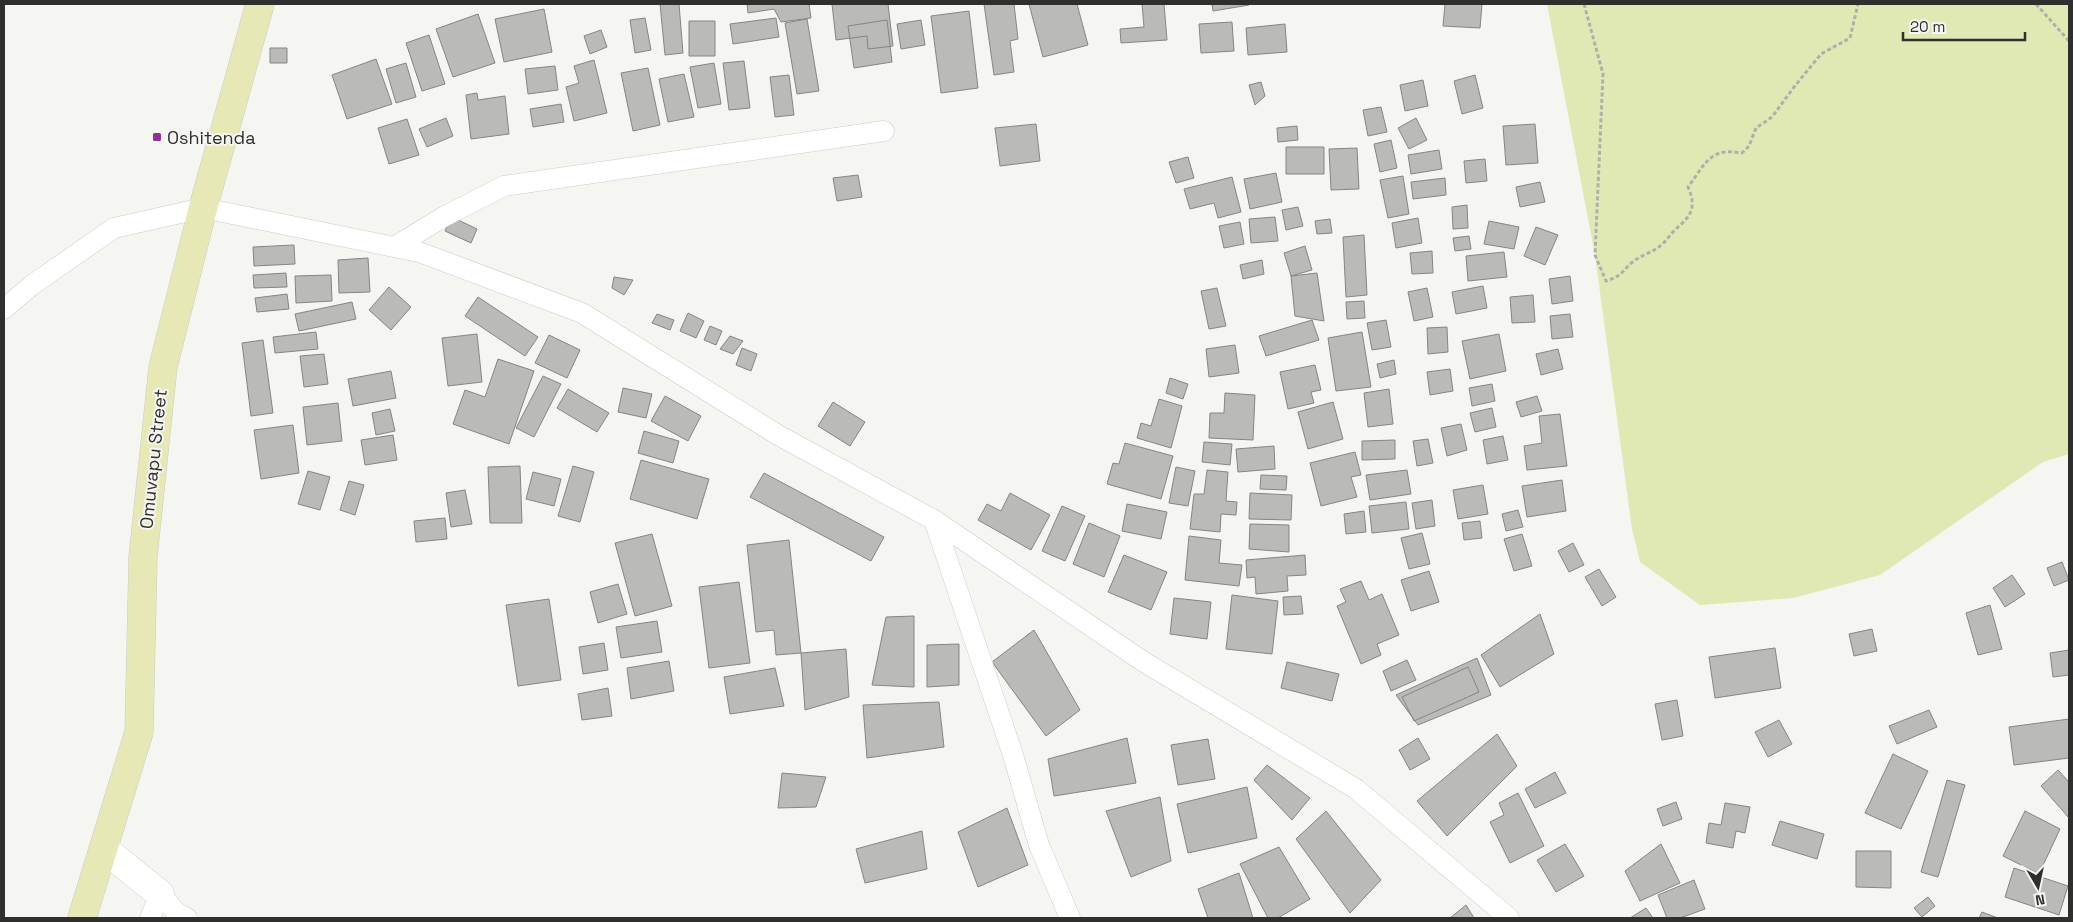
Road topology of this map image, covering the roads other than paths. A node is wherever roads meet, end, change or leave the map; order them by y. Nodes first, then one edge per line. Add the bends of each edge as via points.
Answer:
1 (260, 4) edge
2 (884, 131) dead end
3 (203, 208) junction
4 (394, 247) junction
5 (4, 309) edge
6 (934, 520) junction
7 (104, 849) junction
8 (155, 906) edge
9 (82, 918) edge
10 (187, 918) edge
11 (1070, 918) edge
12 (1509, 918) edge

1 - 3 street, Omuvapu Street
2 - 4 lane via 504,186
3 - 4 lane
3 - 5 lane via 114,228
3 - 7 street, Omuvapu Street via 163,367 143,557 139,732
4 - 6 lane via 419,252 582,313 778,435
6 - 11 lane via 1013,755 1039,844
6 - 12 lane via 1144,662 1356,789
7 - 8 street
7 - 9 street, Omuvapu Street
8 - 10 lane

